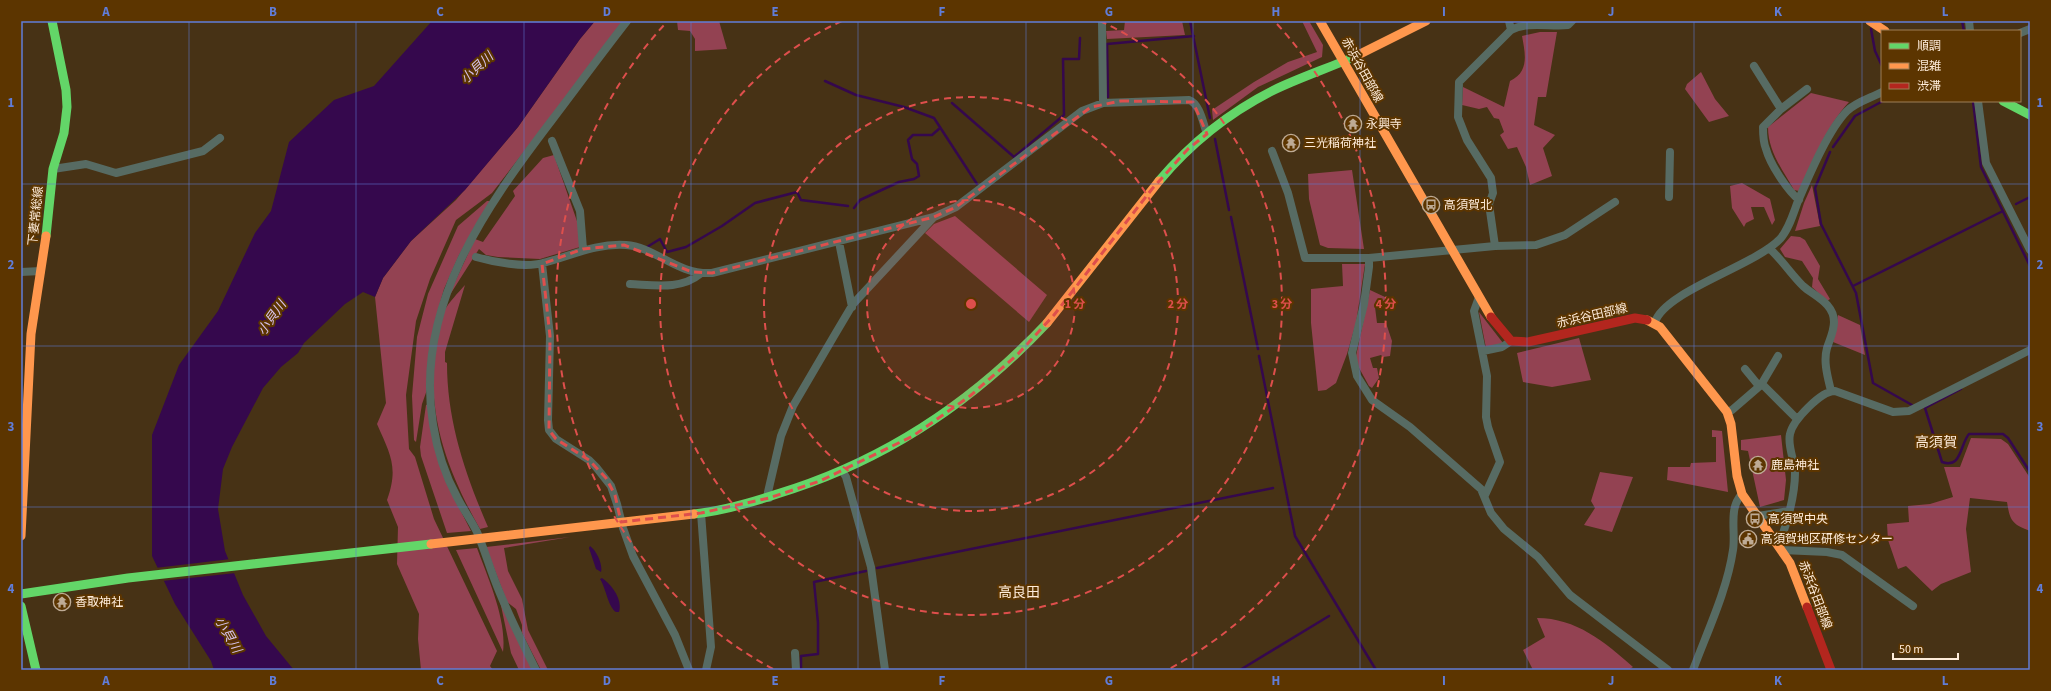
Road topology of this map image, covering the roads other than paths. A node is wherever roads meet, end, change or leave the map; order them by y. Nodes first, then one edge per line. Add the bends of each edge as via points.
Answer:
1 (52, 21) edge
2 (628, 21) edge
3 (1102, 21) edge
4 (1320, 21) edge
5 (1426, 21) edge
6 (1509, 21) edge
7 (1572, 21) edge
8 (1870, 21) edge
9 (1511, 30) junction
10 (1884, 30) edge
11 (1343, 61) junction
12 (1754, 66) dead end
13 (1807, 89) dead end
14 (1881, 92) edge
15 (1978, 102) edge
16 (2005, 102) edge
17 (1102, 103) junction
18 (1781, 109) junction
19 (2030, 115) edge
20 (1207, 134) junction
21 (220, 138) dead end
22 (552, 141) dead end
23 (1272, 152) dead end
24 (1670, 152) dead end
25 (53, 169) junction
26 (1669, 198) dead end
27 (1799, 200) junction
28 (1615, 202) dead end
29 (934, 218) junction
30 (838, 242) junction
31 (1495, 246) junction
32 (583, 249) junction
33 (1770, 249) junction
34 (1452, 250) junction
35 (2030, 250) edge
36 (476, 257) dead end
37 (1369, 258) junction
38 (542, 264) junction
39 (41, 271) junction
40 (21, 272) edge
41 (700, 274) junction
42 (630, 284) dead end
43 (1479, 297) junction
44 (852, 306) junction
45 (1655, 322) junction
46 (1511, 342) junction
47 (1483, 350) junction
48 (2030, 350) edge
49 (1778, 356) dead end
50 (1745, 370) dead end
51 (1761, 385) junction
52 (1831, 391) junction
53 (1727, 412) junction
54 (1797, 418) junction
55 (843, 472) junction
56 (1742, 494) junction
57 (1485, 496) junction
58 (769, 498) junction
59 (1789, 511) junction
60 (701, 513) junction
61 (1758, 516) junction
62 (621, 522) junction
63 (21, 536) edge
64 (475, 539) junction
65 (1780, 548) junction
66 (21, 594) edge
67 (21, 606) edge
68 (1913, 606) dead end
69 (795, 653) dead end
70 (36, 670) edge
71 (536, 670) edge
72 (689, 670) edge
73 (706, 670) edge
74 (796, 670) edge
75 (885, 670) edge
76 (1668, 670) edge
77 (1693, 670) edge
78 (1831, 670) edge

1 - 25 main road, 下妻常総線 via 66,90 64,133
2 - 64 street via 491,204 470,239 441,310 432,354 430,396 433,425 448,478
3 - 17 street
4 - 11 main road, 赤浜谷田部線
5 - 11 main road
6 - 9 street
7 - 9 street via 1568,25 1516,27
8 - 10 main road
9 - 31 street via 1459,82 1458,91 1458,117 1467,140 1491,178 1493,193 1489,204
11 - 20 main road via 1261,97
11 - 34 main road, 赤浜谷田部線
12 - 18 street
13 - 18 street
14 - 27 street via 1847,111 1827,141
15 - 35 street via 1986,163
16 - 19 main road
17 - 20 street via 1189,100 1199,112
17 - 29 street via 1082,111 956,207
18 - 27 street via 1764,127 1763,140 1773,164 1792,194
20 - 55 main road via 1170,168 1054,315 1018,354 970,396 937,420 913,436
21 - 25 street via 202,151 116,173 86,164
22 - 32 street via 580,211
23 - 37 street via 1288,193 1305,258
24 - 26 street
25 - 39 main road, 下妻常総線
27 - 33 street via 1786,233
28 - 31 street via 1571,231 1550,241 1536,245
29 - 30 street
29 - 44 street
30 - 41 street
30 - 44 street
31 - 34 street
32 - 38 street
32 - 41 street via 612,244 631,245
33 - 45 street via 1696,287 1664,308
33 - 52 street via 1803,286 1825,303 1834,319 1826,358
34 - 37 street
34 - 43 main road, 赤浜谷田部線
36 - 38 street via 498,262
37 - 57 street via 1364,304 1352,353 1357,376 1372,400 1410,427 1481,489
38 - 62 street via 550,336 549,430 556,439 589,460 606,478 615,495
39 - 40 street
39 - 63 main road, 下妻常総線 via 31,334
41 - 42 street via 692,281 670,286
43 - 46 main road, 赤浜谷田部線 via 1500,330
43 - 47 street via 1474,310
44 - 58 street via 793,406 781,436 768,492
45 - 46 main road, 赤浜谷田部線 via 1635,318 1528,342
45 - 53 main road, 赤浜谷田部線
46 - 47 street via 1502,347
47 - 57 street via 1487,376 1487,422 1500,462
48 - 52 street via 1909,411 1893,412
49 - 51 street
50 - 51 street
51 - 53 street
51 - 54 street
52 - 54 street
53 - 56 main road, 赤浜谷田部線
54 - 59 street via 1789,438 1795,474
55 - 58 main road
55 - 75 street via 871,567
56 - 61 main road, 赤浜谷田部線
56 - 77 street via 1735,504 1734,544 1728,572
57 - 76 street via 1491,513 1504,529 1538,557 1570,595
58 - 60 main road
59 - 61 street
59 - 65 street
60 - 62 main road
60 - 73 street via 711,648
61 - 65 main road, 赤浜谷田部線
62 - 64 main road
62 - 72 street via 633,556 675,635
64 - 66 main road via 142,576
64 - 71 street
65 - 68 street via 1842,555
65 - 78 main road, 赤浜谷田部線 via 1799,583
67 - 70 main road
69 - 74 street

